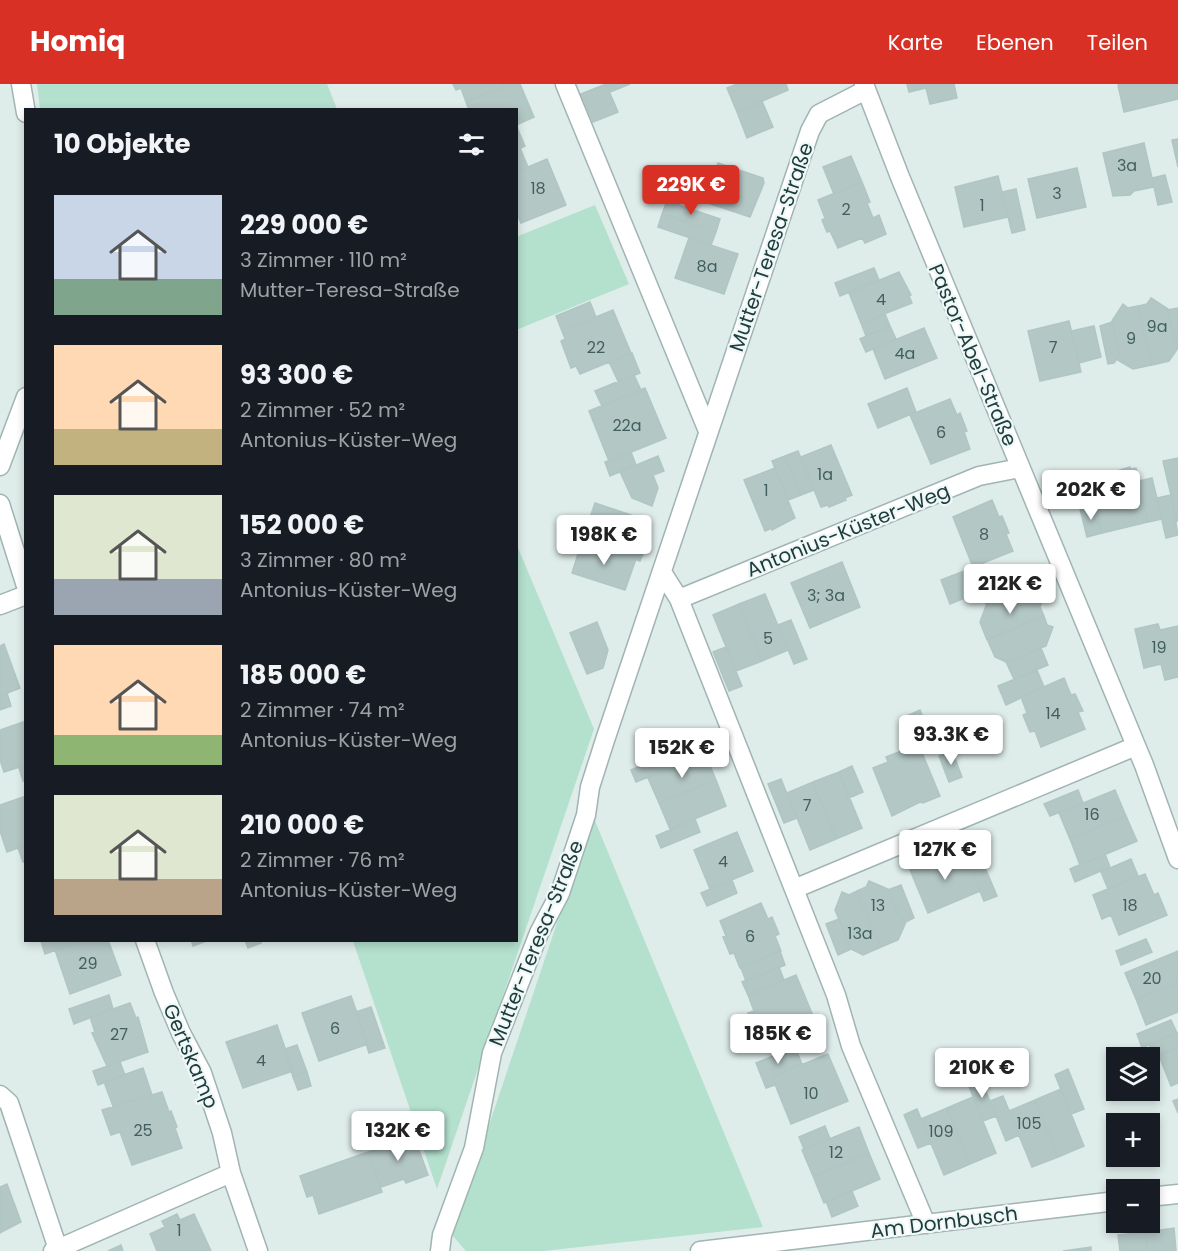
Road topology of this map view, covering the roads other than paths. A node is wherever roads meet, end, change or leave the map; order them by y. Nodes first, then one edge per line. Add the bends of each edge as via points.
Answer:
1 (21, 84) edge
2 (565, 84) edge
3 (865, 87) edge
4 (25, 108) edge
5 (24, 402) edge
6 (708, 431) junction
7 (0, 466) edge
8 (1020, 468) junction
9 (0, 504) edge
10 (662, 572) junction
11 (24, 580) edge
12 (24, 596) edge
13 (679, 599) junction
14 (0, 605) edge
15 (1136, 746) junction
16 (1178, 859) edge
17 (794, 889) junction
18 (146, 942) edge
19 (0, 1095) edge
20 (231, 1173) junction
21 (1178, 1194) edge
22 (1160, 1196) edge
23 (1106, 1202) edge
24 (926, 1224) junction
25 (56, 1250) edge
26 (258, 1251) edge
27 (440, 1251) edge
28 (700, 1251) edge

1 - 4 street
2 - 6 street
3 - 6 street, Mutter-Teresa-Straße via 819,114 810,131
3 - 8 street, Pastor-Abel-Straße
5 - 7 street
6 - 10 street, Mutter-Teresa-Straße
8 - 13 street, Antonius-Küster-Weg via 979,476
8 - 15 street, Pastor-Abel-Straße
9 - 11 street
10 - 13 street
10 - 27 street, Mutter-Teresa-Straße via 590,787 586,815 560,893 539,933 492,1053 474,1148 442,1235
12 - 14 street
13 - 17 street
15 - 16 street, Pastor-Abel-Straße
15 - 17 street
17 - 24 street via 836,995 850,1046
18 - 20 street, Gertskamp via 181,1033 202,1073
19 - 25 street via 9,1103
20 - 25 street
20 - 26 street, Gertskamp
21 - 22 street
23 - 24 street, Am Dornbusch
24 - 28 street, Am Dornbusch

